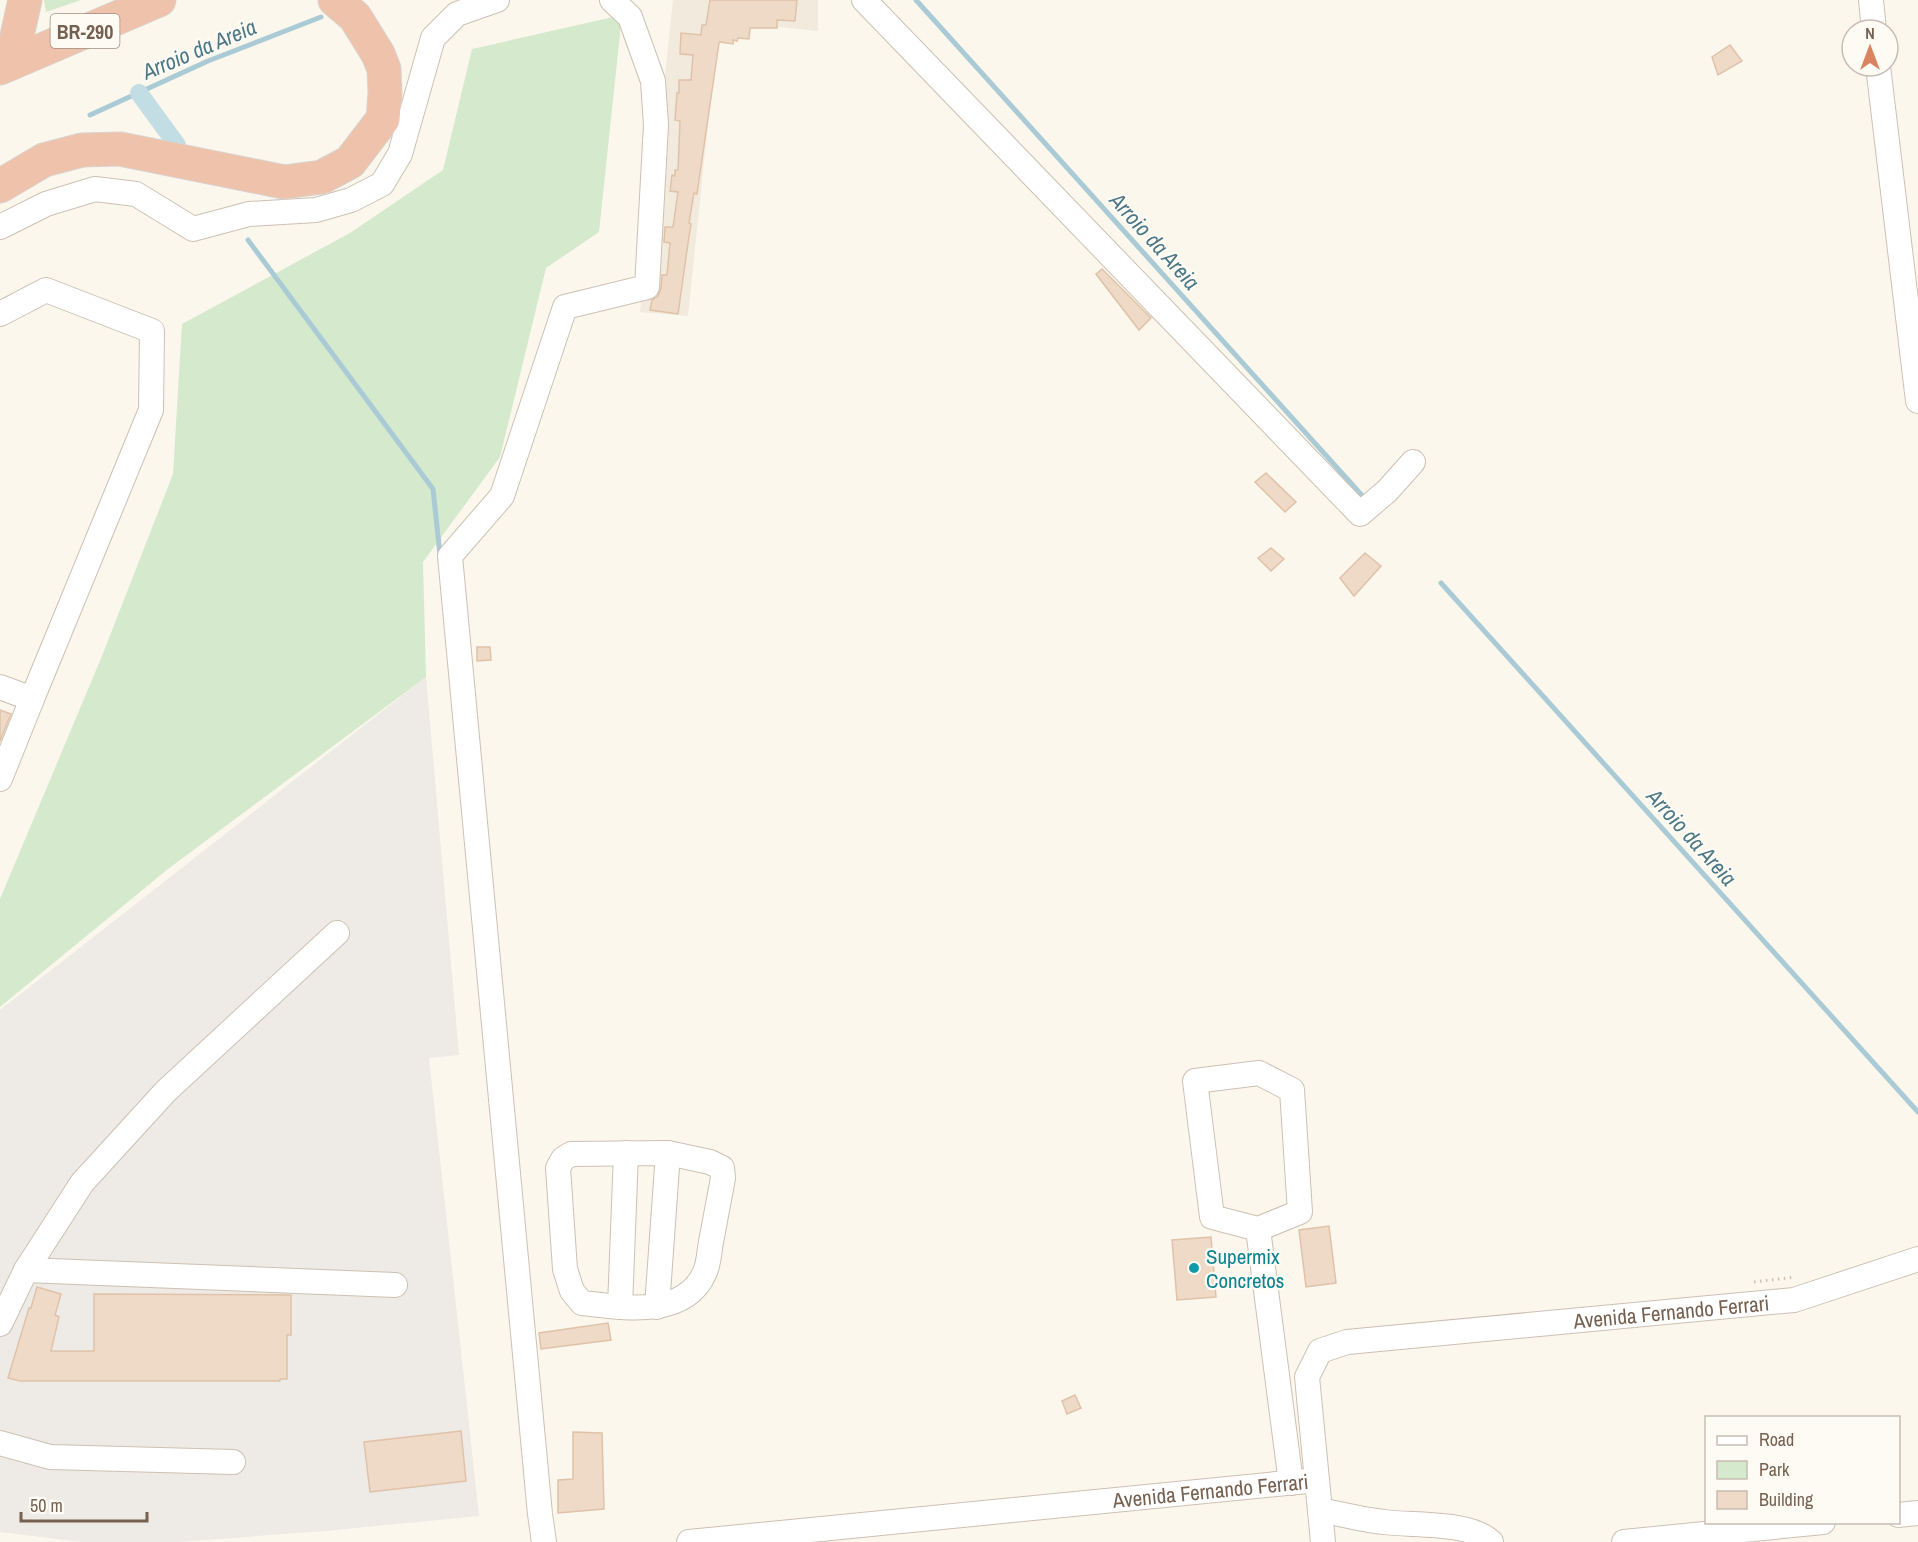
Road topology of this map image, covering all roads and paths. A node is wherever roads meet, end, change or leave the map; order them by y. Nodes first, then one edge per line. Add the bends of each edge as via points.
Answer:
1 (25, 0) edge
2 (159, 0) edge
3 (335, 0) edge
4 (497, 0) edge
5 (612, 0) edge
6 (864, 0) edge
7 (1871, 0) edge
8 (1873, 18) edge
9 (5, 66) edge
10 (1879, 78) edge
11 (0, 186) edge
12 (0, 227) edge
13 (0, 314) edge
14 (1918, 401) edge
15 (1413, 462) dead end
16 (0, 687) edge
17 (32, 699) junction
18 (0, 779) edge
19 (337, 933) dead end
20 (626, 1153) junction
21 (669, 1153) junction
22 (1258, 1228) junction
23 (1918, 1259) edge
24 (26, 1270) junction
25 (395, 1285) dead end
26 (621, 1307) junction
27 (657, 1307) junction
28 (0, 1324) edge
29 (0, 1443) edge
30 (233, 1462) dead end
31 (1317, 1480) junction
32 (1291, 1483) junction
33 (1320, 1510) junction
34 (1918, 1513) edge
35 (1900, 1515) edge
36 (1803, 1524) edge
37 (544, 1542) edge
38 (689, 1542) edge
39 (1323, 1542) edge
40 (1491, 1542) edge
41 (1624, 1542) edge

1 - 9 highway
2 - 9 highway, BR-290
3 - 11 highway via 355,17 384,69 383,119 350,162 322,177 284,182 120,149 82,150 44,160
4 - 12 street via 457,14 433,38 400,154 382,184 351,200 316,210 249,214 193,229 136,194 95,189 46,204
5 - 37 street via 630,16 653,81 656,125 647,286 566,307 502,496 450,556
6 - 15 street via 1360,514
7 - 8 street
10 - 14 street
13 - 17 street via 46,290 152,331 151,410
16 - 17 street
17 - 18 street
19 - 24 street via 166,1091 82,1183
20 - 21 street
20 - 26 street
20 - 26 street via 571,1154 562,1159 558,1168 566,1269 572,1291 582,1303
21 - 27 street
21 - 27 street via 710,1162 722,1168 723,1178 705,1272 696,1287
22 - 22 street via 1300,1212 1292,1090 1259,1073 1195,1081 1212,1217
22 - 32 street
23 - 31 street, Avenida Fernando Ferrari via 1794,1300 1347,1342 1320,1351 1307,1377
24 - 25 street
24 - 28 street
26 - 27 street
29 - 30 street via 50,1457
31 - 32 street, Avenida Fernando Ferrari
31 - 33 street
32 - 38 street, Avenida Fernando Ferrari
33 - 39 street
33 - 40 street via 1470,1531
34 - 35 street
36 - 41 street

